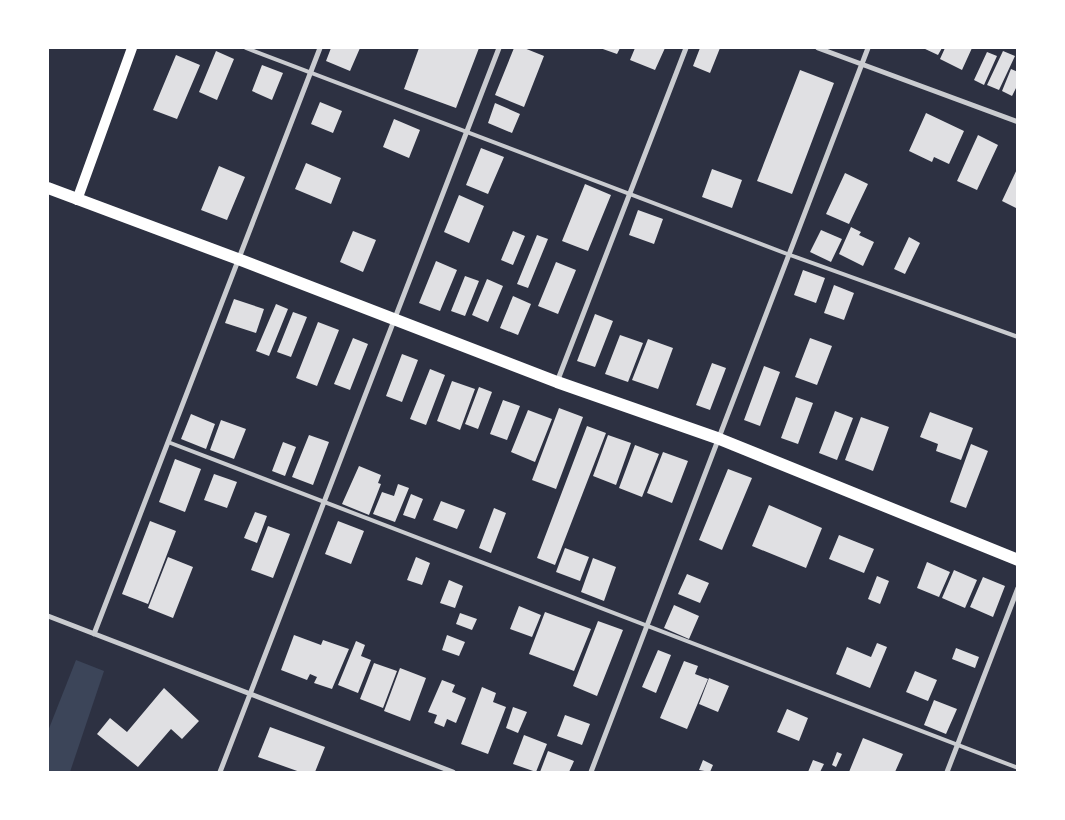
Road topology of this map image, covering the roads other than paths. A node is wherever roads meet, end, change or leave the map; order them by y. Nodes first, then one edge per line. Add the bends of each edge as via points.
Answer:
1 (132, 48) edge
2 (246, 48) edge
3 (320, 48) edge
4 (499, 48) edge
5 (686, 48) edge
6 (818, 48) edge
7 (868, 48) edge
8 (861, 64) junction
9 (311, 71) junction
10 (1018, 122) edge
11 (467, 131) junction
12 (48, 188) edge
13 (629, 194) junction
14 (77, 200) junction
15 (790, 255) junction
16 (238, 259) junction
17 (394, 319) junction
18 (1018, 337) edge
19 (556, 382) junction
20 (717, 438) junction
21 (168, 442) junction
22 (324, 502) junction
23 (1018, 560) edge
24 (1018, 588) edge
25 (48, 616) edge
26 (646, 626) junction
27 (94, 634) junction
28 (250, 694) junction
29 (957, 745) junction
30 (1018, 768) edge
31 (220, 772) edge
32 (453, 772) edge
33 (590, 772) edge
34 (946, 772) edge

1 - 14 main road
2 - 9 lane
3 - 9 street
4 - 11 street
5 - 13 street
6 - 8 street
7 - 8 street
8 - 10 street
8 - 15 street
9 - 11 lane
9 - 16 street
11 - 13 lane
11 - 17 street
12 - 14 main road
13 - 15 lane
13 - 19 street
14 - 16 main road
15 - 18 lane
15 - 20 street
16 - 17 main road
16 - 21 street
17 - 19 main road
17 - 22 street
19 - 20 main road
20 - 23 main road
20 - 26 street
21 - 22 lane
21 - 27 street
22 - 26 lane
22 - 28 street
24 - 29 street
25 - 27 street
26 - 29 lane
26 - 33 street
27 - 28 street
28 - 31 street
28 - 32 street
29 - 30 lane
29 - 34 street

